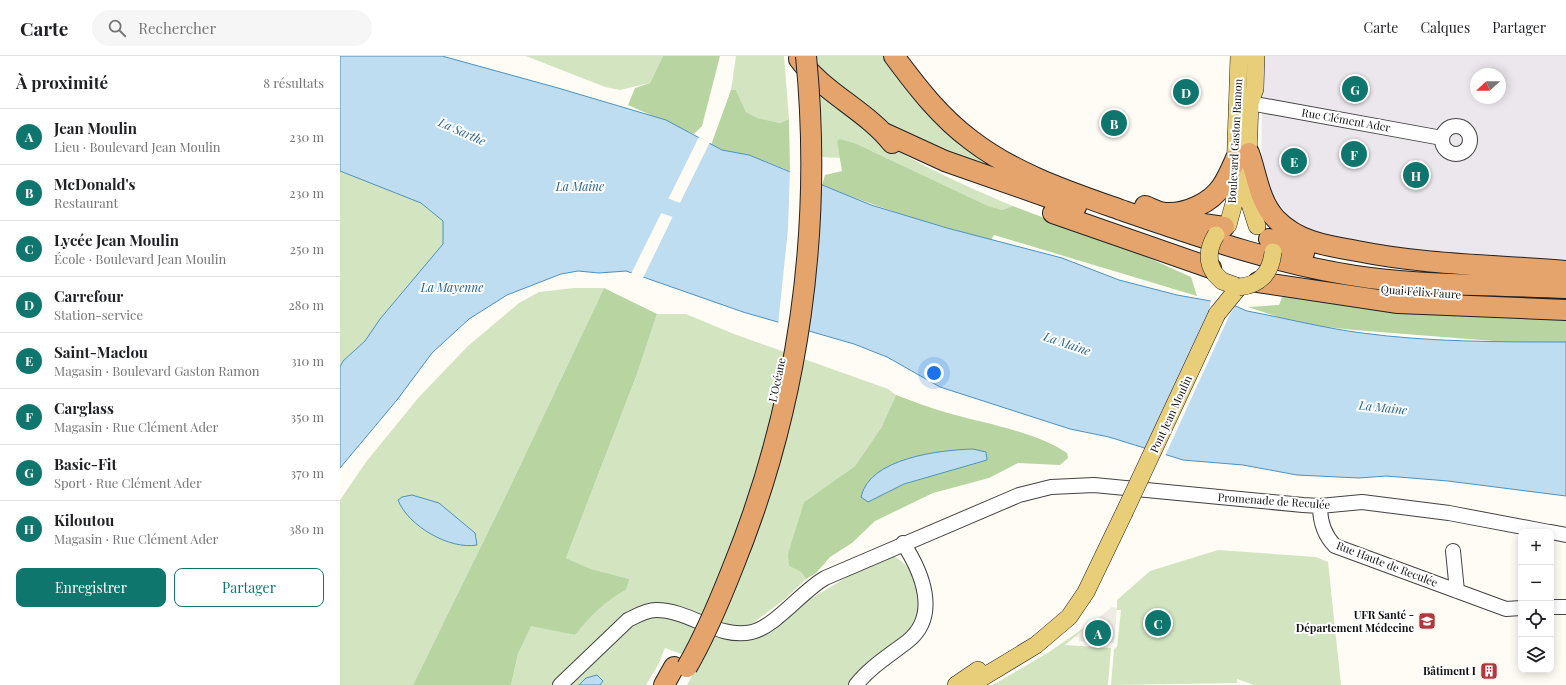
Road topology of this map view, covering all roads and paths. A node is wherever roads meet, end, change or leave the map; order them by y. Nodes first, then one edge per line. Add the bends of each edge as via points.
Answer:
1 (796, 56) edge
2 (806, 56) edge
3 (1239, 56) edge
4 (1247, 56) edge
5 (1256, 56) edge
6 (895, 57) edge
7 (1250, 103) junction
8 (884, 133) junction
9 (1442, 138) dead end
10 (1243, 155) junction
11 (1165, 213) junction
12 (1223, 229) junction
13 (1272, 249) junction
14 (1566, 271) edge
15 (1215, 278) junction
16 (1566, 278) edge
17 (1244, 287) junction
18 (1566, 288) edge
19 (1566, 299) edge
20 (1566, 310) edge
21 (1217, 314) junction
22 (1320, 506) junction
23 (1533, 529) edge
24 (1554, 533) edge
25 (1566, 535) edge
26 (904, 543) junction
27 (1453, 551) dead end
28 (1457, 591) junction
29 (1078, 603) junction
30 (1566, 606) edge
31 (1554, 607) edge
32 (1518, 608) edge
33 (680, 673) edge
34 (560, 685) edge
35 (664, 685) edge
36 (856, 685) edge
37 (956, 685) edge
38 (970, 685) edge

1 - 8 highway via 839,99
1 - 33 highway, L’Océane via 799,199 795,267 786,337 772,406 748,491
2 - 33 highway, L’Océane, bridge via 811,118 811,201 804,289 794,360 775,442 754,512 723,590
3 - 10 main road, Boulevard Gaston Ramon
4 - 7 main road, Boulevard Gaston Ramon via 1247,92
5 - 7 main road, Boulevard Gaston Ramon via 1254,89
6 - 11 highway via 911,68 952,111 998,145 1073,180
6 - 13 highway via 919,90 958,129 986,151 1013,166 1067,191 1204,239
7 - 9 street, Rue Clément Ader
7 - 10 main road, Boulevard Gaston Ramon
8 - 13 highway via 945,161 1006,184 1204,250
8 - 15 highway via 895,147 951,174 1181,257
10 - 11 highway via 1210,199 1190,209
10 - 12 main road, Boulevard Gaston Ramon via 1234,203
10 - 13 main road, Boulevard Gaston Ramon via 1248,198
10 - 14 highway via 1256,172 1261,193 1269,210 1282,225 1307,240 1395,258
11 - 12 highway
12 - 13 main road via 1244,223
12 - 15 main road, Boulevard Gaston Ramon, bridge via 1210,244 1208,256
13 - 16 highway via 1383,266
13 - 17 main road, Pont Jean Moulin, bridge via 1269,271
13 - 18 highway, Quai Félix Faure via 1385,279
13 - 19 highway, Quai Félix Faure via 1328,282 1383,290
15 - 17 main road
15 - 21 main road, Pont Jean Moulin
17 - 20 highway via 1298,287 1398,303
17 - 21 main road, Pont Jean Moulin
21 - 29 main road, Pont Jean Moulin, bridge via 1124,513 1086,592
22 - 23 street, Promenade de Reculée via 1362,502
22 - 26 street, Promenade de Reculée via 1094,485 1052,487 1019,496
22 - 28 street, Rue Haute de Reculée via 1324,531 1334,546
24 - 25 street, Promenade de Reculée
26 - 34 street, Promenade de Reculée via 812,585 773,620 754,631 733,634 718,631 675,613 655,610 641,614 628,620
26 - 36 street via 925,591 924,617 913,636 870,670
27 - 28 street, Rue Haute de Reculée
28 - 32 street, Rue Haute de Reculée via 1506,609
29 - 37 main road via 1056,621
29 - 38 main road, Pont Jean Moulin via 1069,617 1036,645
30 - 31 street
33 - 35 highway, L’Océane

